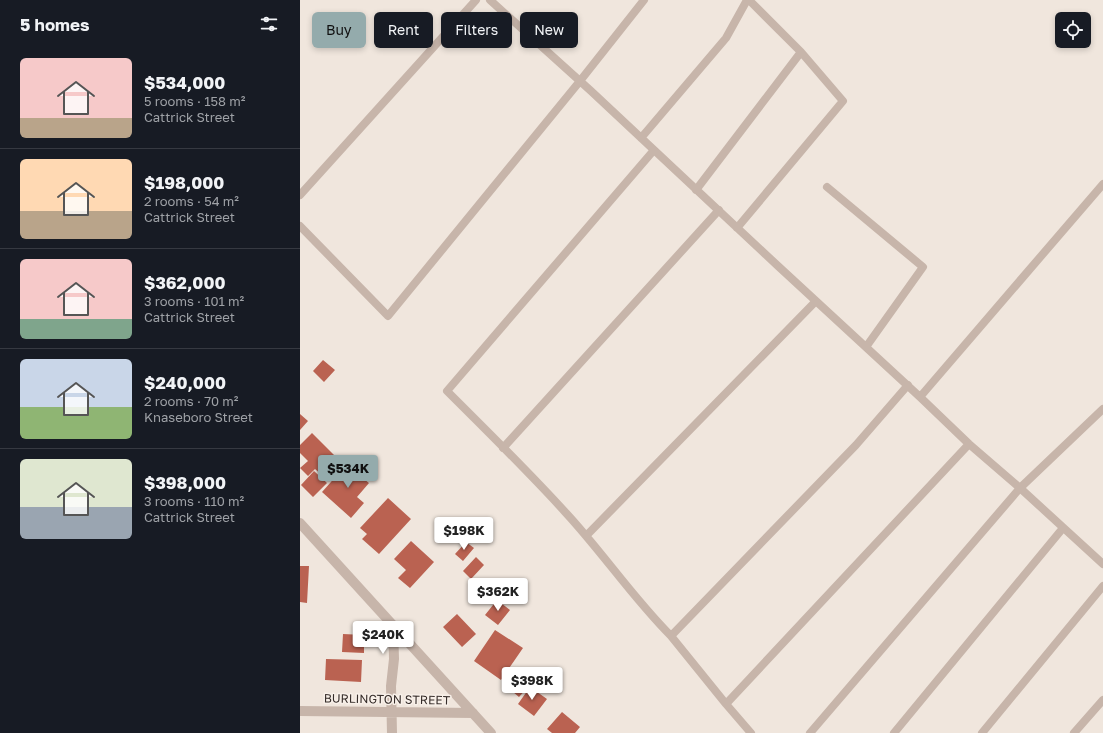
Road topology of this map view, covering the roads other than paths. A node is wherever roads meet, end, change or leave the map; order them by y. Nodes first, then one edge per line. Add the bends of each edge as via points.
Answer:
1 (476, 0) edge
2 (490, 0) edge
3 (644, 0) edge
4 (748, 0) edge
5 (801, 52) junction
6 (580, 81) junction
7 (642, 138) junction
8 (654, 150) junction
9 (1103, 184) edge
10 (828, 187) dead end
11 (696, 190) junction
12 (300, 195) edge
13 (719, 210) junction
14 (300, 226) edge
15 (737, 228) junction
16 (816, 301) junction
17 (866, 347) junction
18 (908, 385) junction
19 (920, 397) junction
20 (1103, 409) edge
21 (969, 444) junction
22 (503, 448) junction
23 (1020, 488) junction
24 (300, 523) edge
25 (1063, 528) junction
26 (586, 536) junction
27 (1103, 564) edge
28 (1103, 586) edge
29 (393, 625) junction
30 (671, 636) junction
31 (1103, 700) edge
32 (726, 704) junction
33 (300, 711) edge
34 (392, 712) junction
35 (473, 713) junction
36 (392, 733) edge
37 (491, 733) edge
38 (750, 733) edge
39 (810, 733) edge
40 (894, 733) edge
41 (982, 733) edge
42 (1074, 733) edge

1 - 12 lane
2 - 6 lane
3 - 6 lane
4 - 5 lane
4 - 7 lane via 726,38
5 - 11 lane
5 - 15 lane via 843,101
6 - 7 lane
6 - 14 lane via 388,316
7 - 8 lane
8 - 11 lane
8 - 22 lane via 447,391
9 - 19 lane
10 - 17 lane via 923,267
11 - 13 lane
13 - 15 lane
13 - 22 lane
15 - 16 lane
16 - 17 lane
16 - 26 lane
17 - 18 lane
18 - 19 lane
18 - 30 lane via 856,445
19 - 21 lane
20 - 23 lane
21 - 23 lane
21 - 32 lane
22 - 26 lane
23 - 25 lane
23 - 39 lane
24 - 29 street
25 - 27 lane
25 - 40 lane
26 - 30 lane
28 - 41 lane
29 - 34 street
29 - 35 street
30 - 32 lane
31 - 42 lane
32 - 38 lane
33 - 34 street, BURLINGTON STREET
34 - 35 street, BURLINGTON STREET
34 - 36 street
35 - 37 street

